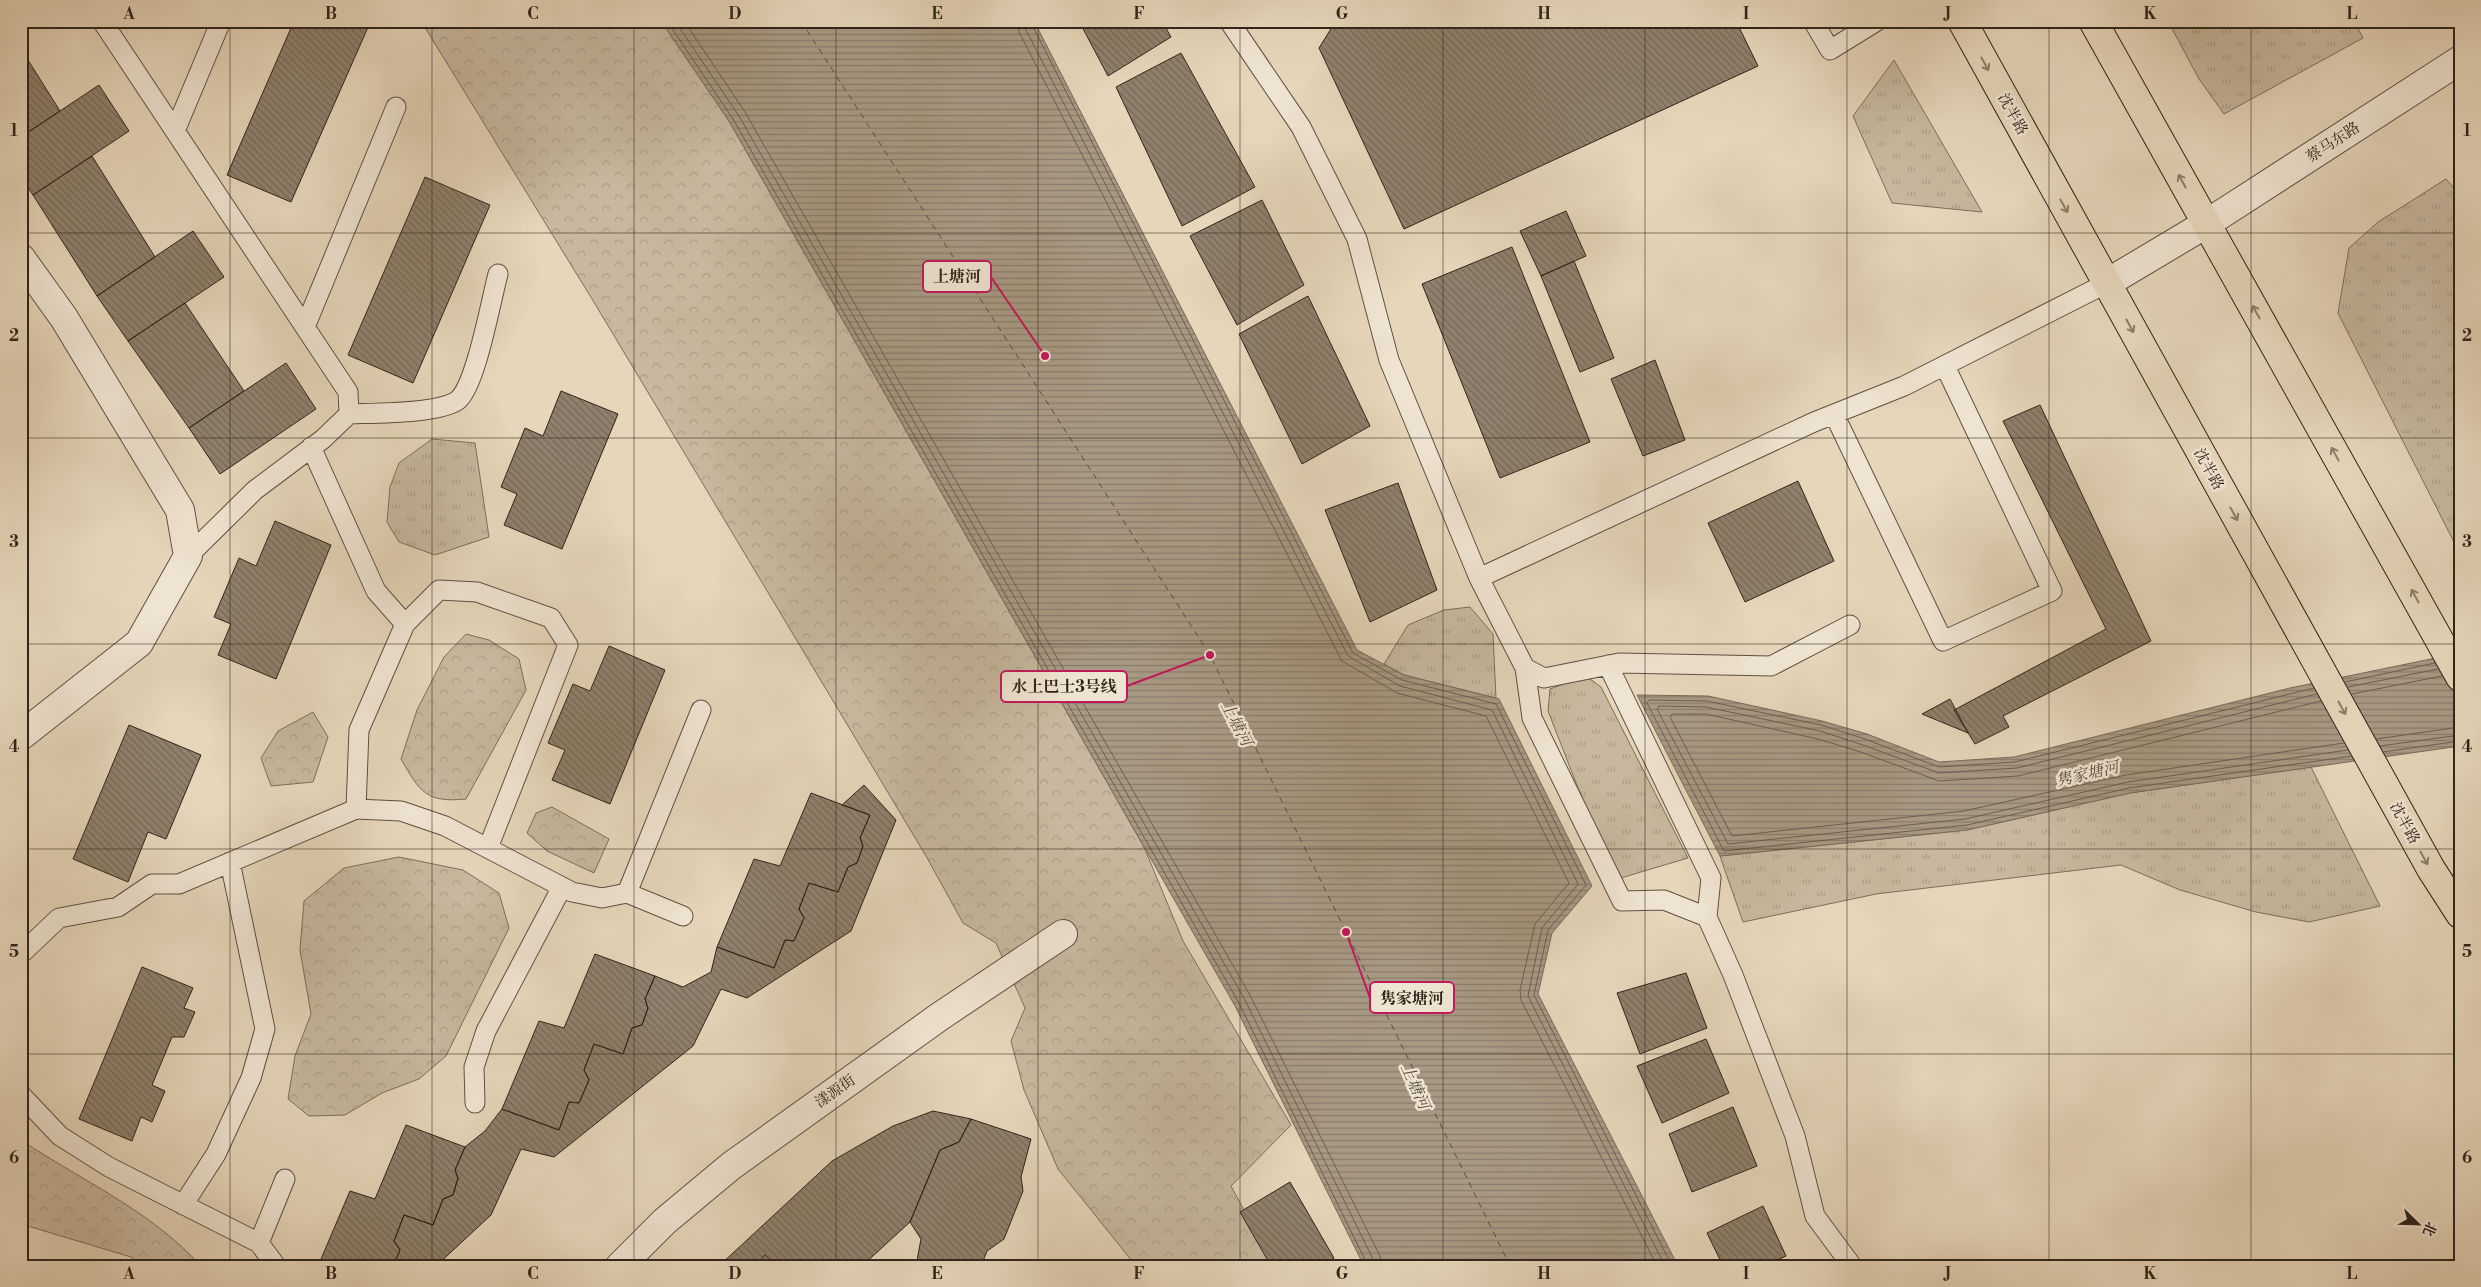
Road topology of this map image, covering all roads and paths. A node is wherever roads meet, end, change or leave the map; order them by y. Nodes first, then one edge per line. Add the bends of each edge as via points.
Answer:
1 (102, 21) edge
2 (221, 21) edge
3 (1229, 21) edge
4 (1813, 21) edge
5 (1877, 21) edge
6 (1962, 21) edge
7 (2093, 21) edge
8 (2460, 60) edge
9 (396, 107) dead end
10 (175, 131) junction
11 (2206, 224) junction
12 (21, 258) edge
13 (498, 274) dead end
14 (2107, 283) junction
15 (305, 327) junction
16 (1945, 366) junction
17 (349, 414) junction
18 (1834, 414) junction
19 (311, 447) junction
20 (188, 556) junction
21 (1479, 578) junction
22 (405, 624) junction
23 (1850, 626) dead end
24 (1608, 665) junction
25 (1525, 668) junction
26 (2460, 677) edge
27 (702, 710) dead end
28 (21, 736) edge
29 (356, 808) junction
30 (488, 848) junction
31 (230, 862) junction
32 (562, 887) junction
33 (627, 893) junction
34 (2460, 914) edge
35 (683, 916) dead end
36 (1707, 916) junction
37 (1063, 934) dead end
38 (21, 954) edge
39 (21, 1095) edge
40 (476, 1102) dead end
41 (285, 1179) dead end
42 (183, 1205) junction
43 (259, 1243) junction
44 (276, 1266) edge
45 (620, 1266) edge
46 (1852, 1266) edge

1 - 10 lane
2 - 10 lane
3 - 21 lane via 1301,127 1357,239 1389,360
4 - 5 lane via 1830,50
6 -> 14 main road, 沈半路
11 -> 7 main road
8 - 11 street, 蔡马东路
9 - 15 lane
10 - 15 lane
11 - 14 street, 蔡马东路
26 -> 11 main road
12 - 20 street via 64,318 180,510
13 - 17 lane via 471,379 458,400 431,410
14 - 16 lane
14 -> 34 main road, 沈半路 via 2431,870
15 - 17 lane via 348,392
16 - 18 lane
16 - 18 lane via 2052,591 1943,641
17 - 19 lane
18 - 21 lane
19 - 20 lane via 255,490
19 - 22 lane via 376,591
20 - 28 street via 139,643
21 - 25 lane
22 - 29 lane via 359,730
22 - 30 lane via 439,590 477,592 551,618 568,645
23 - 24 lane via 1771,666
24 - 25 lane via 1544,678
24 - 36 lane via 1711,878
25 - 36 lane via 1532,718 1622,901 1664,900
27 - 33 lane
29 - 30 lane via 402,811 444,826
29 - 31 lane
30 - 32 lane
31 - 38 lane via 179,884 152,884 118,907 59,918
31 - 42 lane via 265,1030 251,1078 216,1154
32 - 33 lane via 602,898
32 - 40 lane via 486,1031 474,1067
33 - 35 lane
36 - 46 lane via 1795,1136 1815,1216
37 - 45 street, 漾源街 via 939,1017 731,1166 665,1221
39 - 42 lane via 60,1136 109,1167
41 - 43 lane
42 - 43 lane
43 - 44 lane

